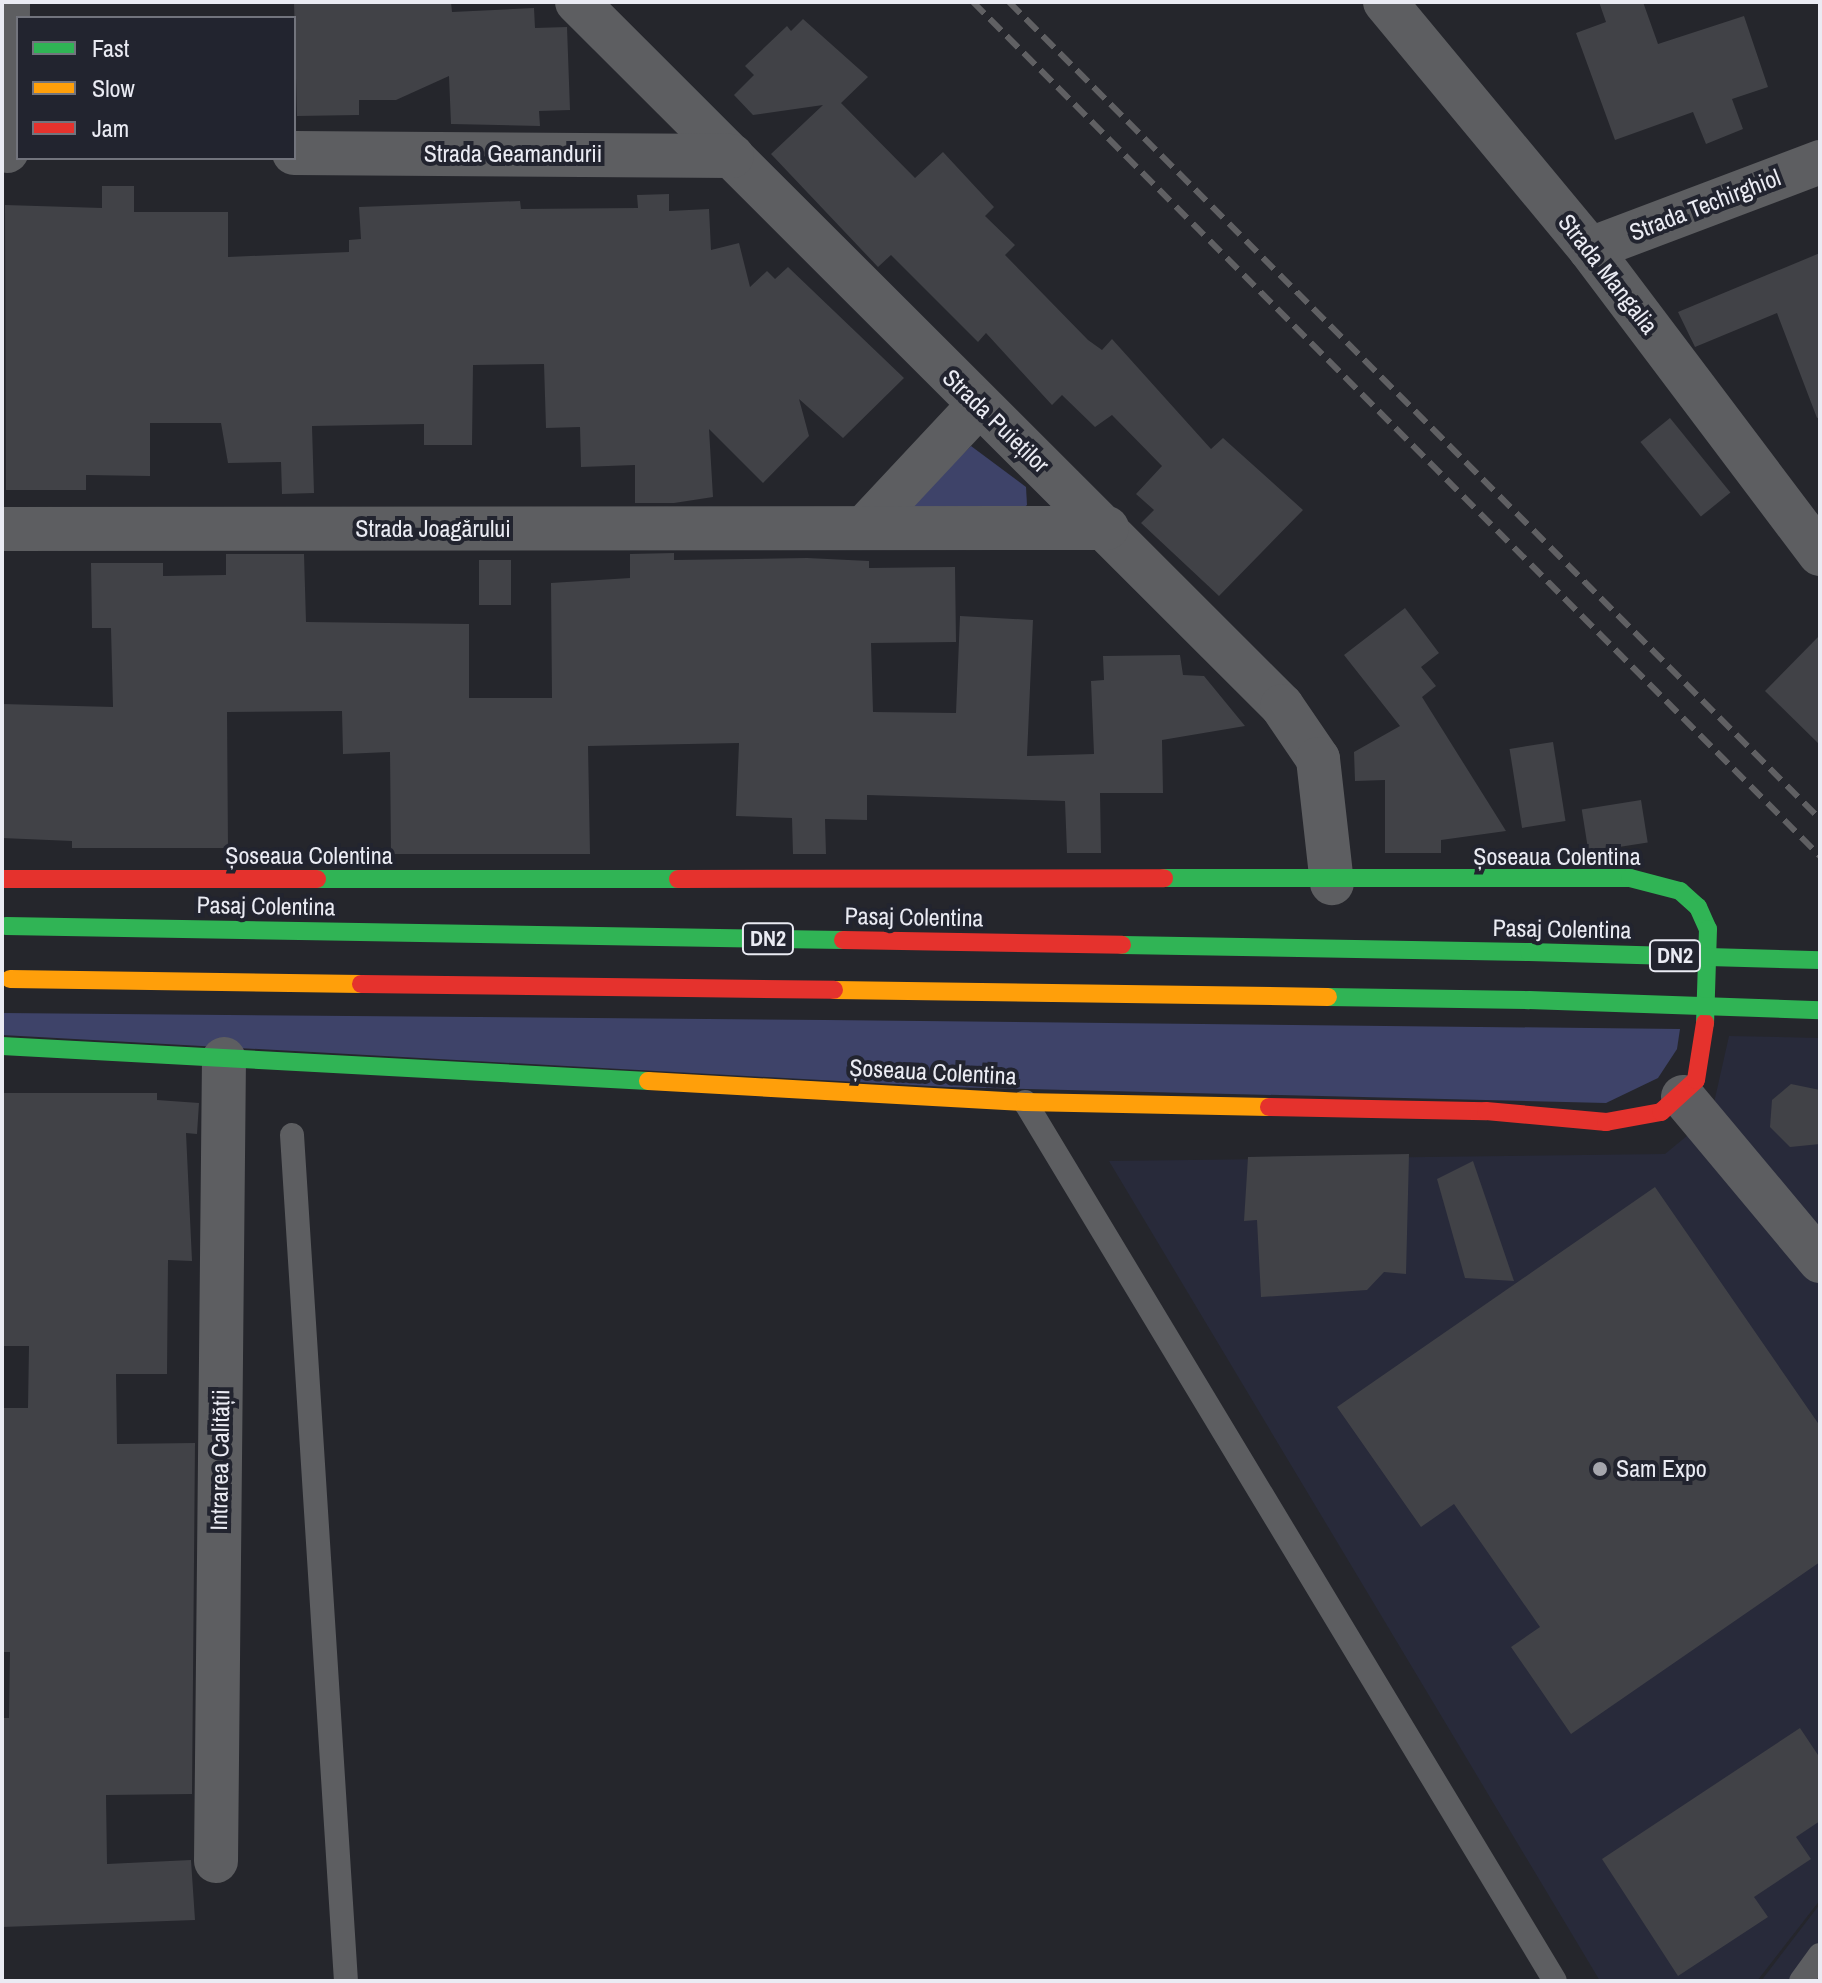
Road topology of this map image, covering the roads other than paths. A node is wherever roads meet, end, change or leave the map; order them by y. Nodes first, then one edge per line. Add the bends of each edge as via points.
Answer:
1 (8, 2) edge
2 (577, 2) edge
3 (1385, 2) edge
4 (9, 151) edge
5 (296, 153) edge
6 (732, 156) junction
7 (1820, 162) edge
8 (1590, 249) junction
9 (978, 406) junction
10 (864, 528) junction
11 (1107, 528) junction
12 (2, 529) edge
13 (1820, 554) edge
14 (2, 879) edge
15 (1332, 883) junction
16 (6, 926) dead end
17 (1820, 960) edge
18 (10, 979) dead end
19 (1820, 1010) edge
20 (2, 1046) edge
21 (224, 1059) junction
22 (1683, 1097) junction
23 (1025, 1102) junction
24 (292, 1135) dead end
25 (1820, 1261) edge
26 (216, 1861) dead end
27 (1820, 1955) edge
28 (346, 1981) edge
29 (1555, 1981) edge
30 (1801, 1981) edge

1 - 4 street
2 - 6 street, Strada Puieților
3 - 8 street, Strada Mangalia
5 - 6 street, Strada Geamandurii
6 - 9 street, Strada Puieților
7 - 8 street, Strada Techirghiol
8 - 13 street, Strada Mangalia
9 - 10 street
9 - 11 street, Strada Puieților
10 - 11 street, Strada Joagărului
10 - 12 street, Strada Joagărului
11 - 15 street, Strada Puieților via 1303,731 1325,792
14 - 15 main road, Șoseaua Colentina
15 - 22 main road, Șoseaua Colentina via 1630,878 1680,891 1698,907 1708,929 1703,1060
16 - 17 main road, Pasaj Colentina / DN2, bridge
18 - 19 main road, DN2, bridge via 1529,1000
20 - 21 main road, Șoseaua Colentina
21 - 23 main road, Șoseaua Colentina
21 - 26 street, Intrarea Calității
22 - 23 main road, Șoseaua Colentina via 1661,1112 1606,1122 1486,1111
22 - 25 street
23 - 29 lane
24 - 28 lane
27 - 30 lane

